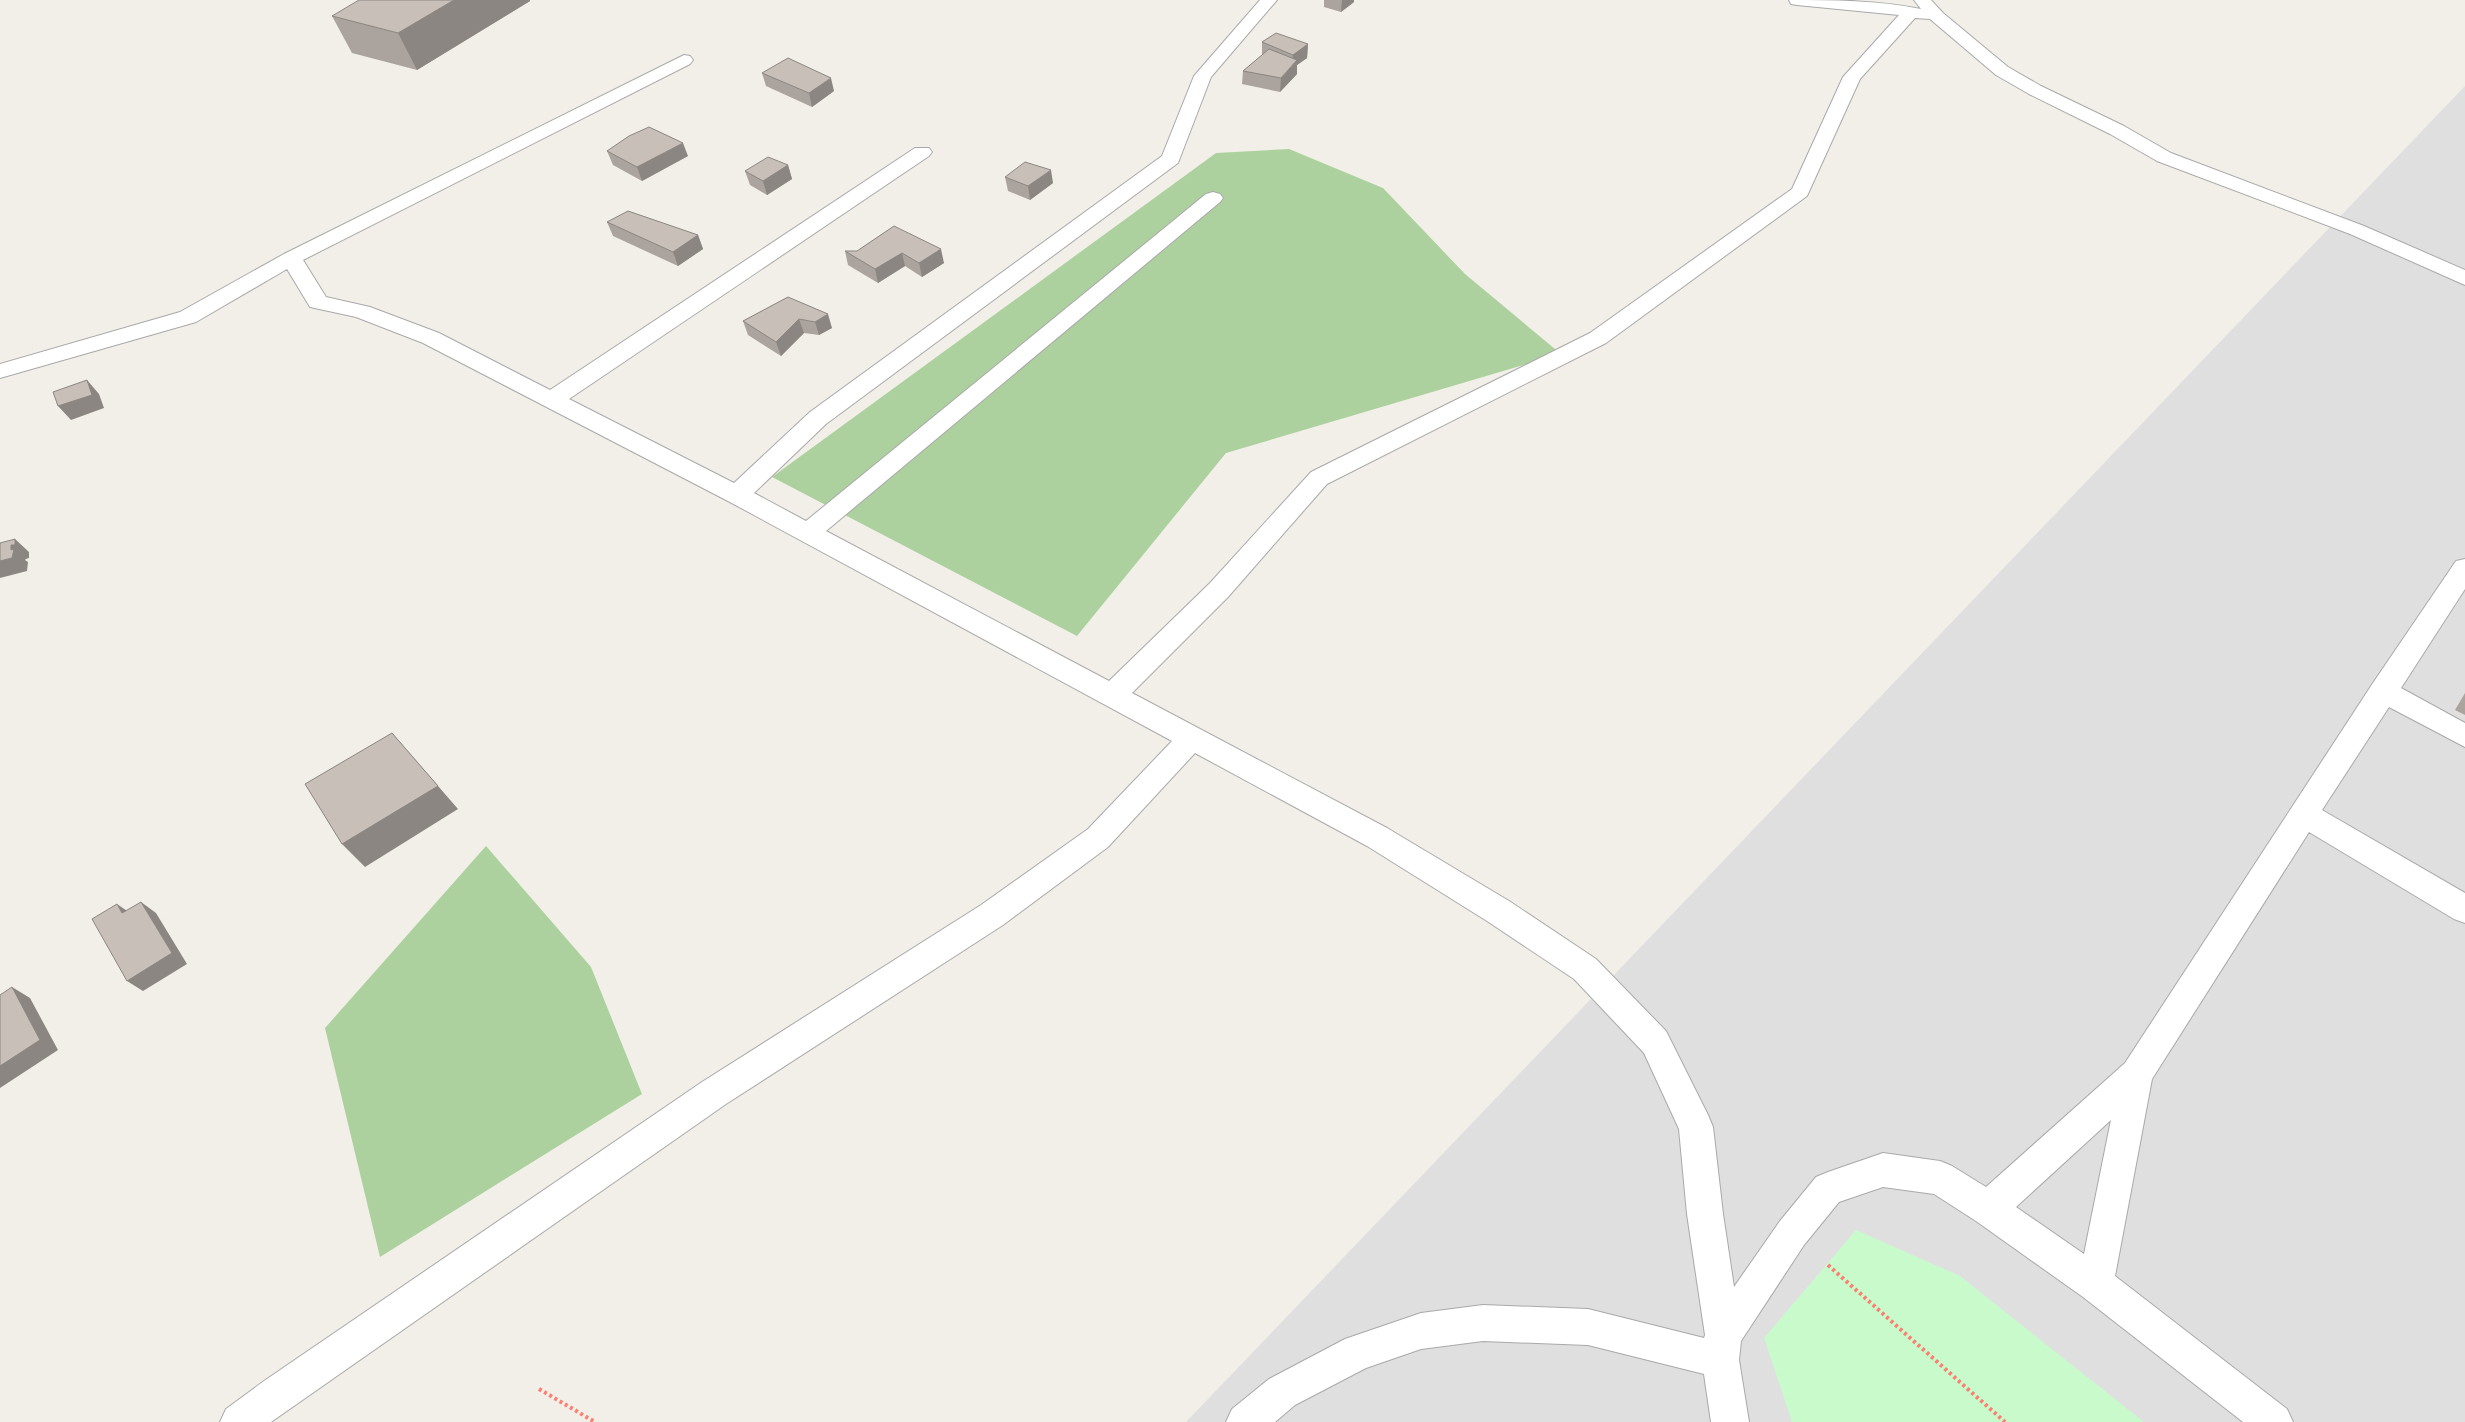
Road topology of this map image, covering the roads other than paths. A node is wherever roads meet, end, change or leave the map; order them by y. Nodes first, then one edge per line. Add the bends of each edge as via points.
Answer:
1 (1268, 0) edge
2 (1797, 0) edge
3 (1917, 6) edge
4 (684, 60) dead end
5 (922, 152) dead end
6 (1213, 198) dead end
7 (291, 258) junction
8 (2465, 278) edge
9 (0, 371) edge
10 (551, 400) junction
11 (737, 495) junction
12 (807, 533) junction
13 (2465, 568) edge
14 (2383, 691) junction
15 (1111, 696) junction
16 (2465, 736) edge
17 (1191, 739) junction
18 (2304, 814) junction
19 (2465, 908) edge
20 (2137, 1074) junction
21 (1988, 1209) junction
22 (2096, 1284) junction
23 (1721, 1348) junction
24 (239, 1422) edge
25 (1244, 1422) edge
26 (1730, 1422) edge
27 (2274, 1422) edge

1 - 11 street via 1203,76 1171,159 818,418
2 - 3 street
3 - 8 street via 1937,17 2002,70 2164,158 2356,230
3 - 15 street via 1852,77 1800,192 1598,338 1319,478 1219,590
4 - 7 street
5 - 10 street
6 - 12 street
7 - 9 street via 188,317
7 - 10 street via 318,302 362,312 431,338
10 - 11 street
11 - 12 street
12 - 15 street
13 - 14 street
14 - 16 street
14 - 18 street
15 - 17 street
17 - 23 street via 1377,837 1498,911 1585,969 1656,1042 1696,1127
17 - 24 street via 1098,838 992,915 714,1093
18 - 19 street
18 - 20 street
20 - 21 street
20 - 22 street
21 - 22 street
21 - 23 street via 1940,1178 1883,1170 1828,1189 1792,1233
22 - 27 street
23 - 25 street via 1588,1327 1483,1323 1421,1331 1358,1352 1282,1392
23 - 26 street

